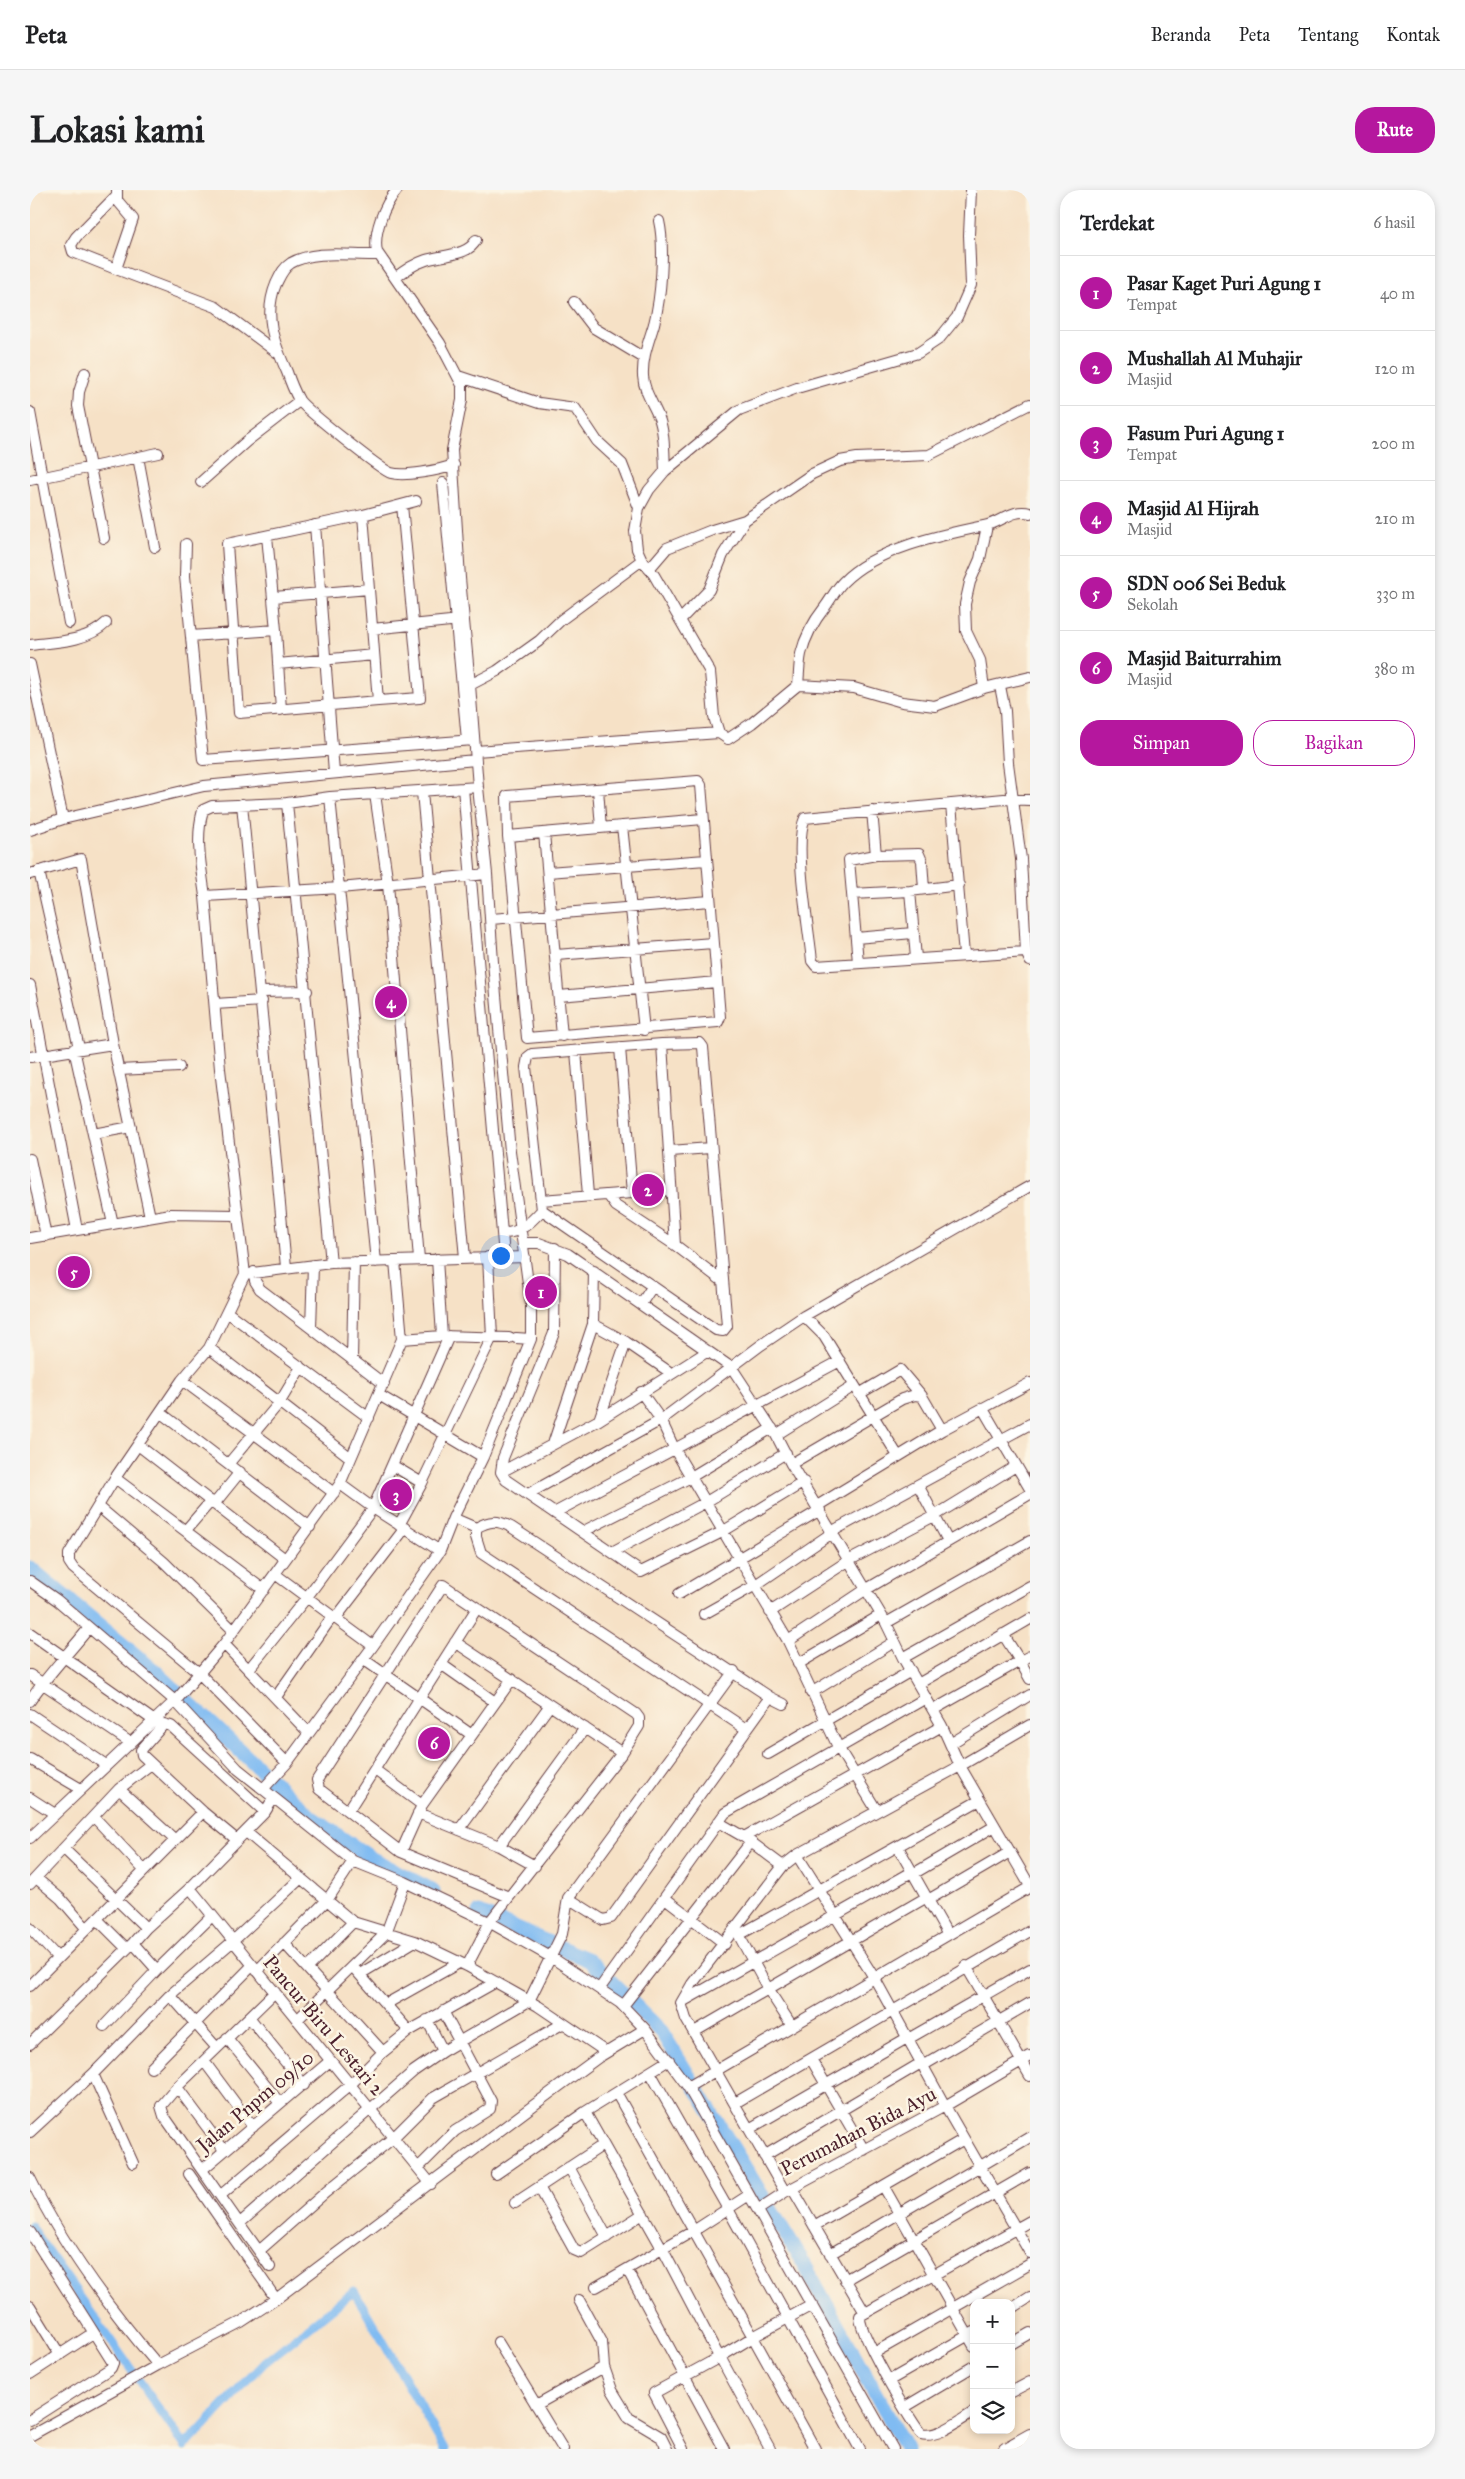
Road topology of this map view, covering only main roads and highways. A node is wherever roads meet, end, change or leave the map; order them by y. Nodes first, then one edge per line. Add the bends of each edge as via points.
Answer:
1 (1030, 2435) edge
2 (1005, 2449) edge

1 - 2 main road

